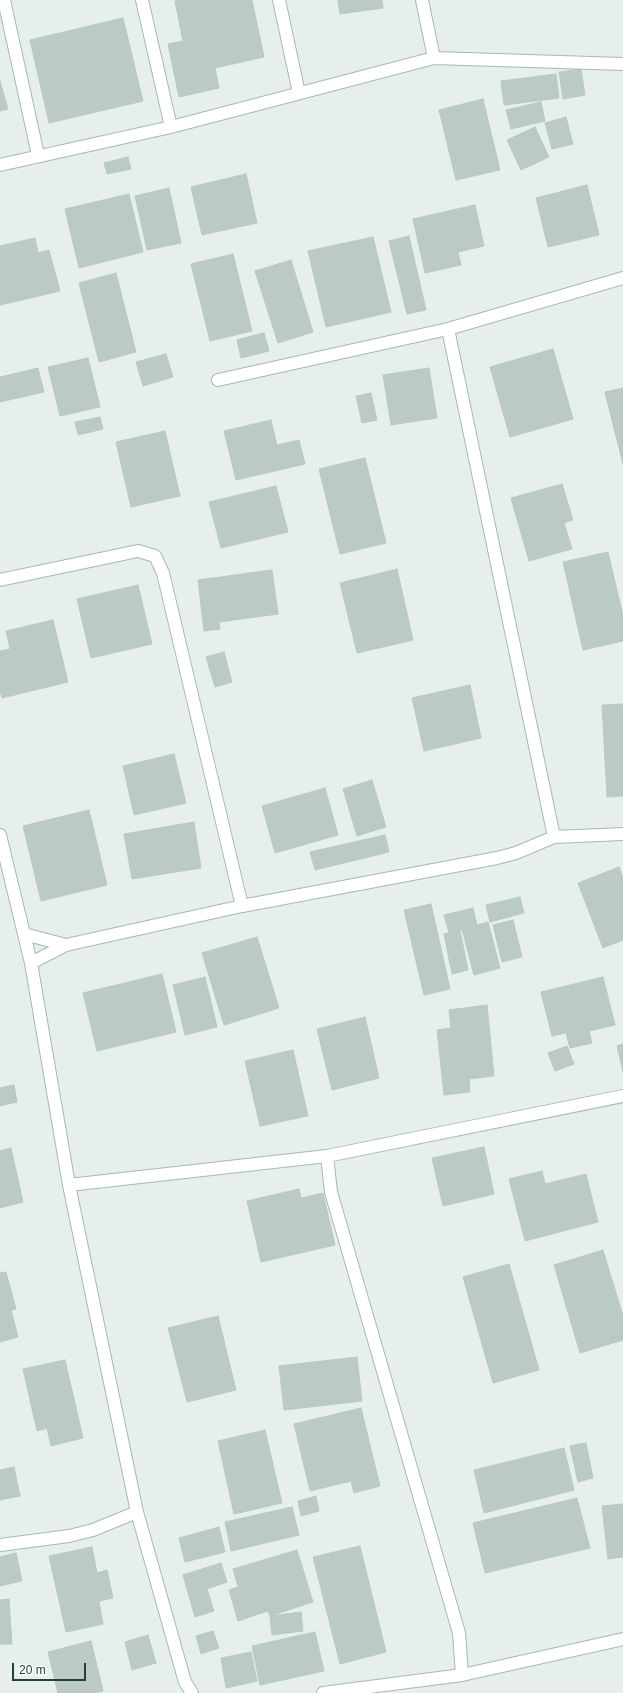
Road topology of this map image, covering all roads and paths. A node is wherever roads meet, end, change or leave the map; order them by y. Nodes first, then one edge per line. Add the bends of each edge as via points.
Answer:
1 (142, 0) edge
2 (279, 0) edge
3 (422, 0) edge
4 (3, 3) edge
5 (434, 58) junction
6 (623, 64) edge
7 (299, 93) junction
8 (172, 127) junction
9 (38, 155) junction
10 (0, 165) edge
11 (623, 278) edge
12 (448, 329) junction
13 (218, 380) dead end
14 (0, 580) edge
15 (623, 834) edge
16 (0, 835) edge
17 (554, 837) junction
18 (242, 906) junction
19 (24, 934) junction
20 (66, 944) junction
21 (31, 963) junction
22 (623, 1096) edge
23 (327, 1156) junction
24 (69, 1186) junction
25 (137, 1512) junction
26 (0, 1545) edge
27 (623, 1639) edge
28 (462, 1675) junction
29 (192, 1693) edge
30 (323, 1693) edge

1 - 8 street
2 - 7 street
3 - 5 street
4 - 9 street
5 - 6 street
5 - 7 street
7 - 8 street
8 - 9 street
9 - 10 street
11 - 12 street
12 - 13 street
12 - 17 street
14 - 18 street via 138,551 155,556 163,573
15 - 17 street
16 - 19 street
17 - 18 street via 497,858
18 - 20 street
19 - 20 street
19 - 21 street
20 - 21 street
21 - 24 street
22 - 23 street
23 - 24 street
23 - 28 street via 331,1192 459,1633
24 - 25 street
25 - 26 street via 93,1530 69,1536
25 - 29 street via 185,1682
27 - 28 street
28 - 30 street

